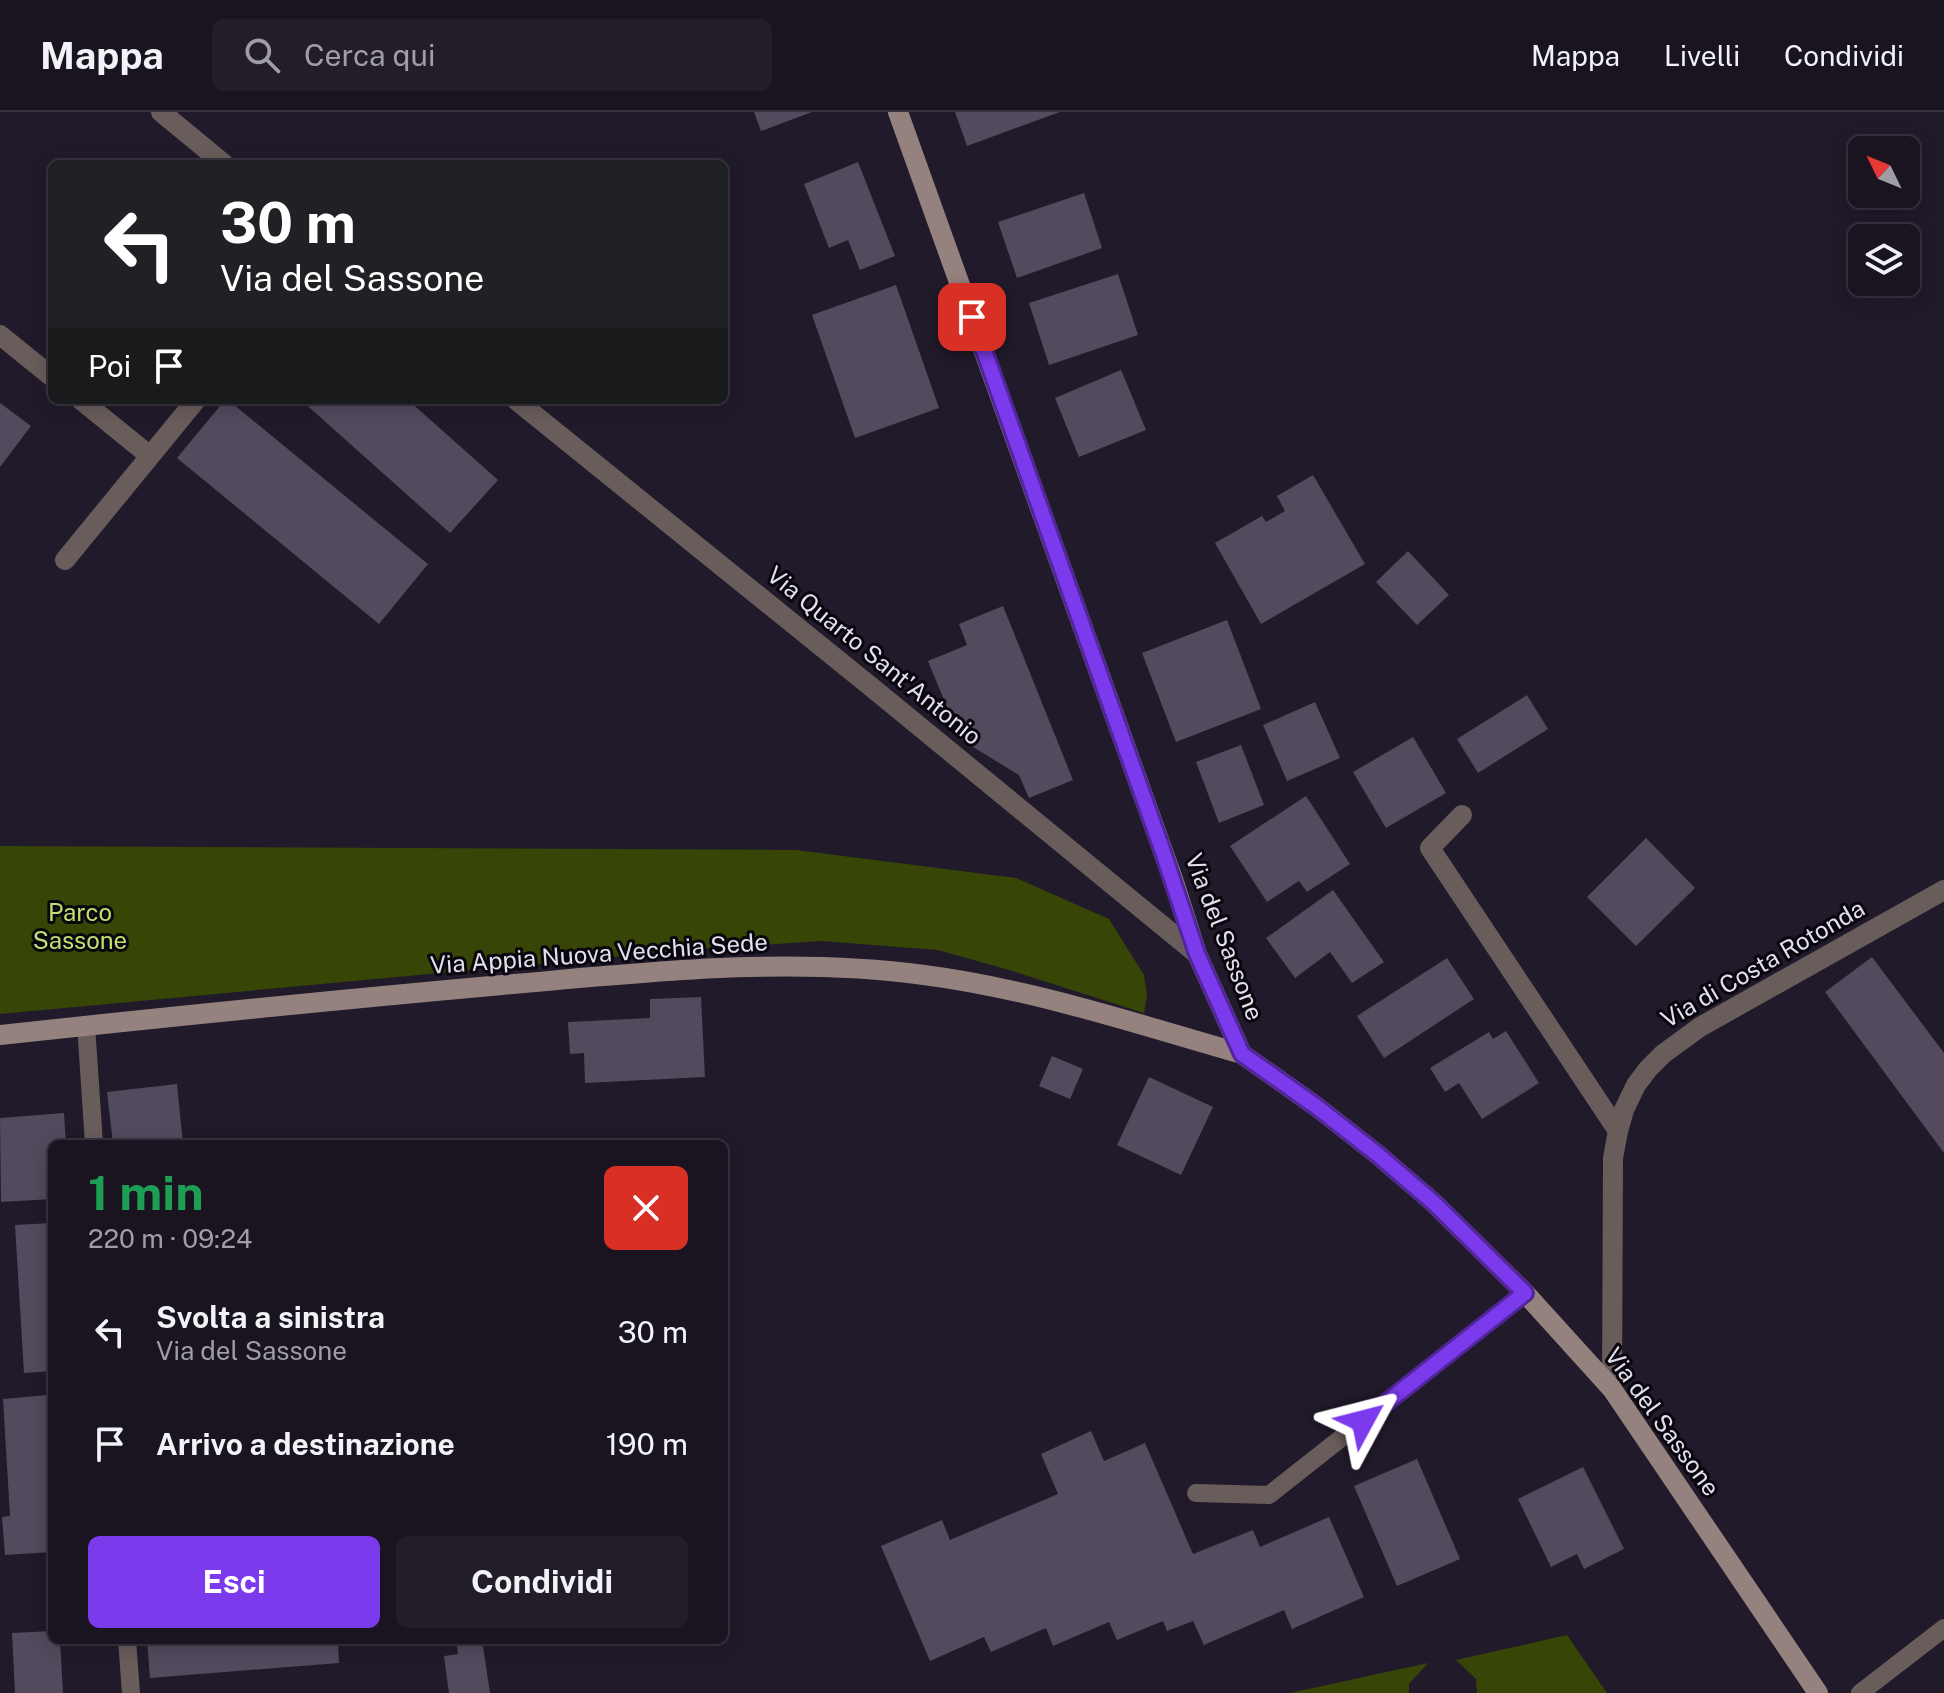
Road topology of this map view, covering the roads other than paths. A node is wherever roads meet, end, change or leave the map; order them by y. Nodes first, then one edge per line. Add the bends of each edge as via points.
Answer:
1 (161, 112) edge
2 (898, 112) edge
3 (219, 160) edge
4 (0, 335) edge
5 (48, 374) edge
6 (86, 404) edge
7 (193, 404) edge
8 (521, 404) edge
9 (150, 456) junction
10 (65, 560) dead end
11 (1462, 815) dead end
12 (1944, 890) edge
13 (1197, 954) junction
14 (86, 1025) junction
15 (0, 1035) edge
16 (1242, 1054) junction
17 (1618, 1131) junction
18 (94, 1140) edge
19 (1525, 1293) junction
20 (1612, 1389) junction
21 (1196, 1493) dead end
22 (1944, 1628) edge
23 (127, 1644) edge
24 (131, 1693) edge
25 (1818, 1693) edge
26 (1860, 1693) edge

1 - 3 street
2 - 13 main road, Via del Sassone
4 - 5 street
6 - 9 street
7 - 9 street
8 - 13 street, Via Quarto Sant'Antonio
9 - 10 street
11 - 17 street via 1430,848
12 - 17 street, Via di Costa Rotonda via 1682,1039 1636,1085
13 - 16 main road, Via del Sassone
14 - 15 main road, Via Appia Nuova Vecchia Sede
14 - 16 main road, Via Appia Nuova Vecchia Sede via 690,968 830,966 923,974 1015,990
14 - 18 lane
16 - 19 main road, Via del Sassone via 1377,1154
17 - 20 street, Via di Costa Rotonda via 1613,1158
19 - 20 main road, Via del Sassone
19 - 21 lane via 1269,1495
20 - 25 main road, Via del Sassone
22 - 26 lane
23 - 24 lane

